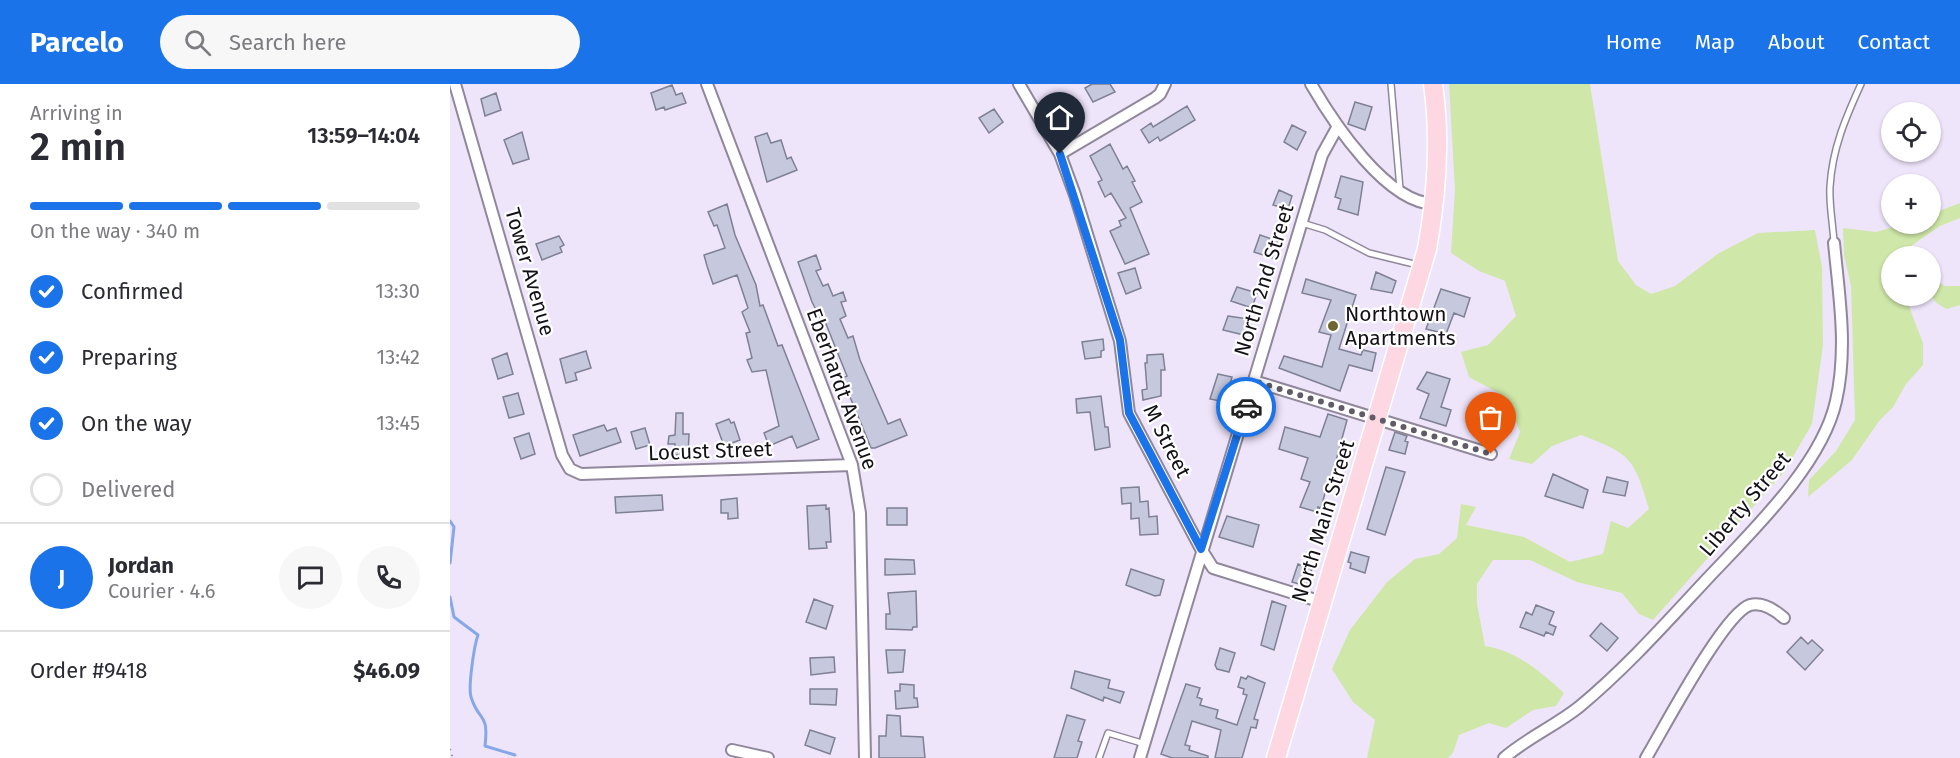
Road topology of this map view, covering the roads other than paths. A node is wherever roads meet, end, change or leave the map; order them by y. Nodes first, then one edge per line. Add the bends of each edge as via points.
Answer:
1 (455, 84) edge
2 (707, 84) edge
3 (1019, 84) edge
4 (1311, 84) edge
5 (1391, 84) edge
6 (1433, 84) edge
7 (1862, 84) edge
8 (1164, 86) edge
9 (1338, 126) junction
10 (1060, 154) junction
11 (1401, 194) junction
12 (1435, 204) junction
13 (1302, 223) junction
14 (1834, 243) joint
15 (1423, 266) junction
16 (1254, 381) junction
17 (1377, 421) junction
18 (1491, 454) dead end
19 (852, 465) junction
20 (570, 469) joint
21 (1201, 549) junction
22 (1322, 602) junction
23 (1784, 618) dead end
24 (1145, 744) junction
25 (732, 750) dead end
26 (768, 758) edge
27 (865, 758) edge
28 (1099, 758) edge
29 (1140, 758) edge
30 (1276, 758) edge
31 (1504, 758) edge
32 (1646, 758) edge

1 - 20 street, Tower Avenue via 562,454
2 - 19 street, Eberhardt Avenue
3 - 10 street, M Street
4 - 9 street
5 - 11 lane
6 - 12 main road, North Main Street via 1438,126
7 - 14 lane, Liberty Street via 1833,159 1830,188
8 - 10 street via 1155,98
9 - 11 street
9 - 13 street, North 2nd Street via 1322,155
10 - 21 street, M Street via 1120,340 1129,413
11 - 12 street
12 - 15 main road, North Main Street
13 - 15 lane via 1325,230 1369,253
13 - 16 street, North 2nd Street
14 - 31 street, Liberty Street via 1842,337 1836,400 1828,424 1796,481 1610,680 1564,718 1524,741
15 - 17 main road, North Main Street
16 - 17 street
16 - 21 street, North 2nd Street
17 - 18 street
17 - 22 main road, North Main Street
19 - 20 street, Locust Street via 605,474 581,474
19 - 27 street, Eberhardt Avenue via 860,513
21 - 22 street, M Street via 1213,568
21 - 24 street, North 2nd Street
22 - 30 main road, North Main Street
23 - 32 street via 1753,604 1738,612 1706,657
24 - 28 lane via 1108,733
24 - 29 street, North 2nd Street
25 - 26 street

